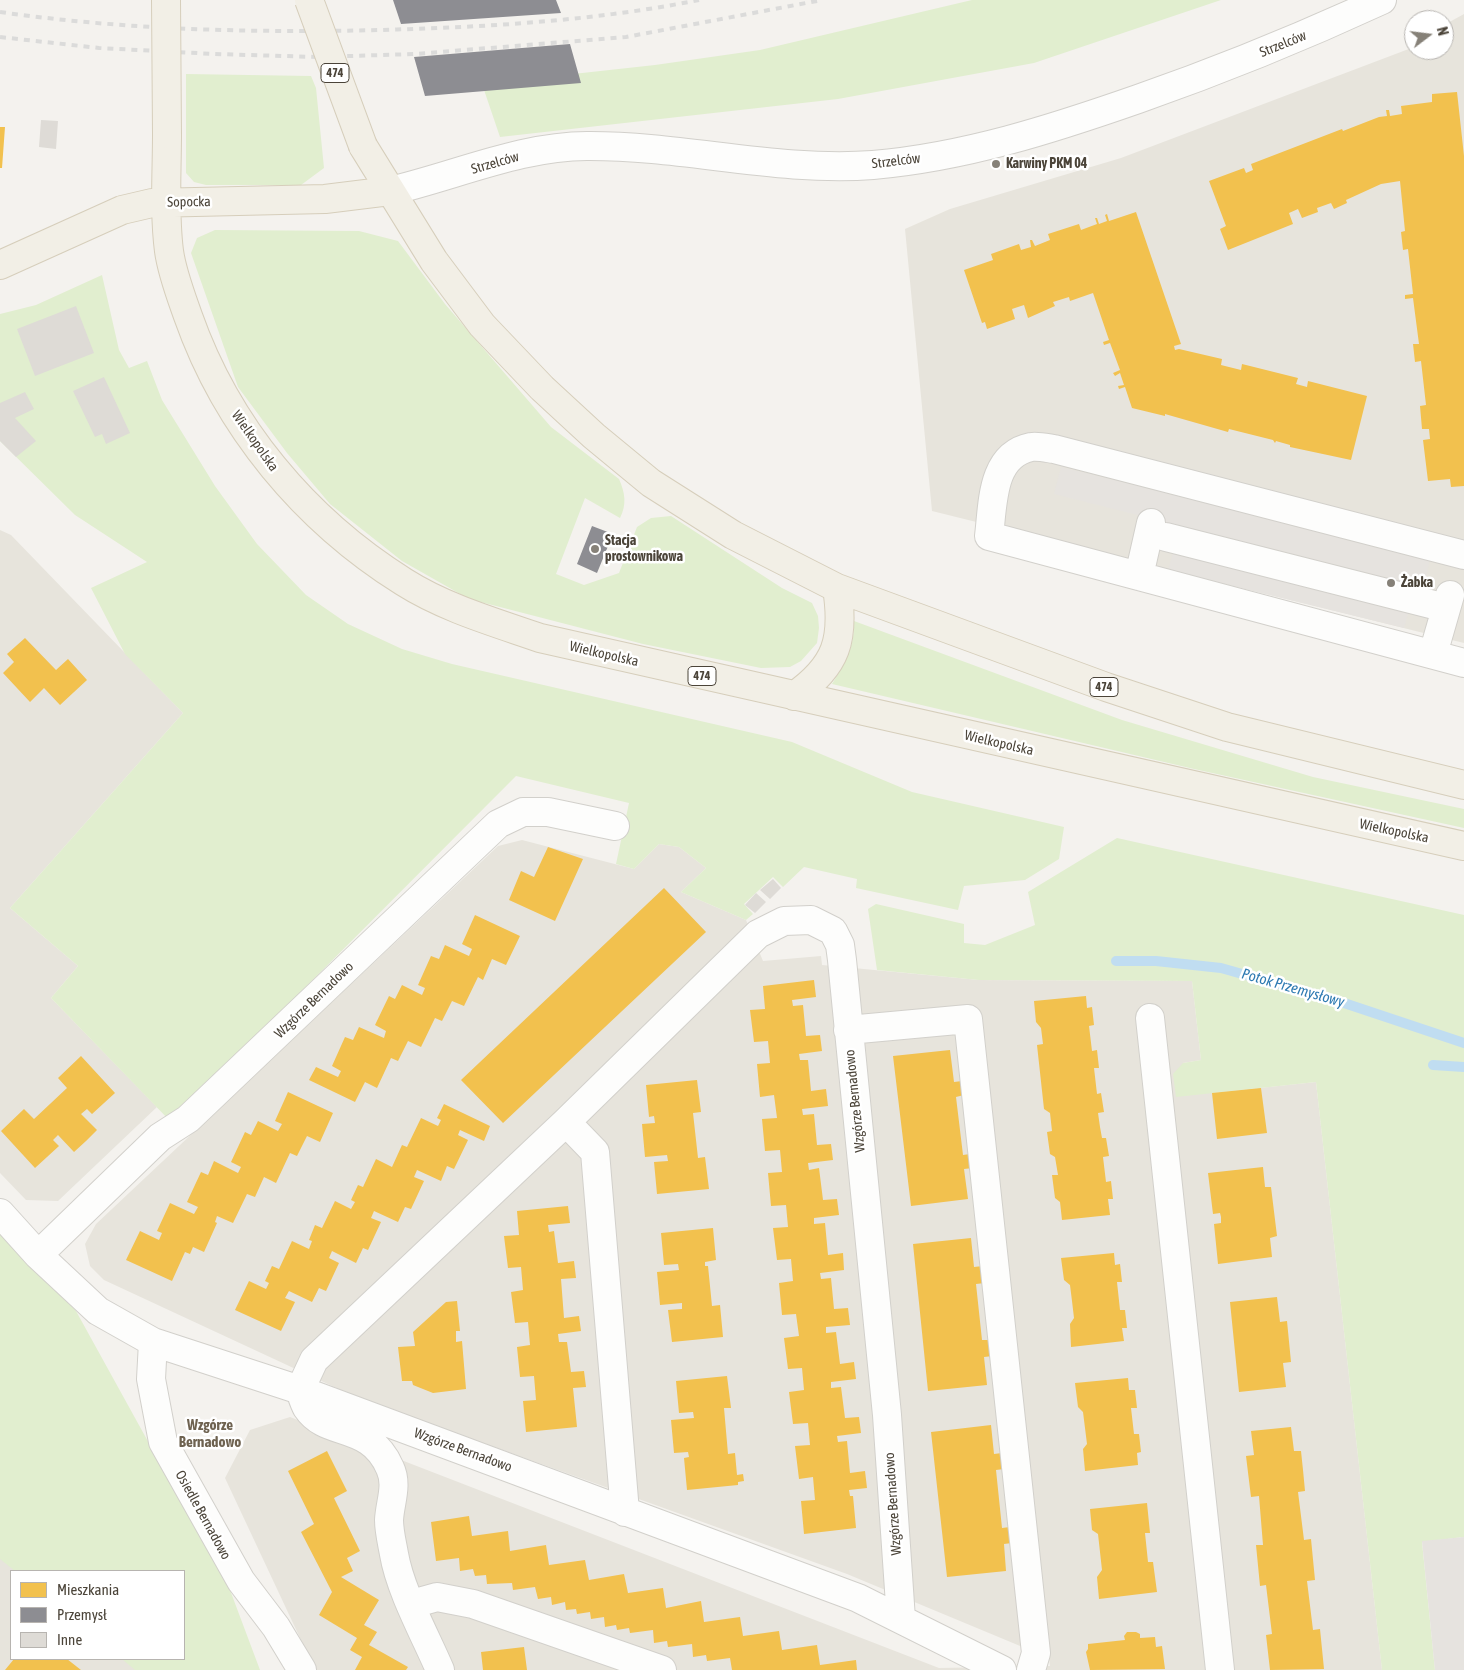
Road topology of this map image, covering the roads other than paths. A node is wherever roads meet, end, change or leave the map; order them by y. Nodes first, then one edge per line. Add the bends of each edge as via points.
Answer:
1 (166, 0) edge
2 (309, 0) edge
3 (1382, 0) edge
4 (390, 191) junction
5 (166, 202) junction
6 (0, 265) edge
7 (1464, 554) edge
8 (1139, 576) junction
9 (837, 588) junction
10 (1433, 654) junction
11 (1464, 663) edge
12 (794, 696) junction
13 (1464, 785) edge
14 (615, 826) dead end
15 (1464, 846) edge
16 (1150, 1018) dead end
17 (848, 1030) junction
18 (566, 1122) junction
19 (0, 1213) edge
20 (38, 1255) junction
21 (153, 1342) junction
22 (300, 1390) junction
23 (626, 1512) junction
24 (412, 1604) junction
25 (901, 1619) junction
26 (985, 1666) edge
27 (302, 1670) edge
28 (440, 1670) edge
29 (662, 1670) edge
30 (1031, 1670) edge
31 (1220, 1670) edge

1 - 5 main road, Wielkopolska / 474, bridge
2 - 4 main road, 474, bridge via 363,146
3 - 4 street, Strzelców via 1209,74 1040,132 962,151 838,167 643,149 554,148
4 - 5 main road, Sopocka via 325,199
4 - 9 main road, 474 via 434,262 482,325 542,388 594,436 651,483 733,536
5 - 6 main road, Sopocka via 152,202 122,210
5 - 12 main road, Wielkopolska / 474 via 169,252 181,295 197,341 223,393 279,476 339,536 404,582 463,611 540,638
7 - 8 street via 1054,449 1032,447 1013,453 1002,466 996,483 989,536
8 - 10 street
8 - 10 street via 1159,530 1448,601
9 - 12 main road via 841,611 839,637 830,661 815,681
9 - 13 main road, 474 via 1106,687 1227,727
10 - 11 street
12 - 15 main road, Wielkopolska / 474
14 - 20 street, Wzgórze Bernadowo via 548,812 523,812 498,824 188,1119 160,1137
16 - 31 street
17 - 18 street, Wzgórze Bernadowo via 841,952 833,931 811,920 784,921 758,934
17 - 25 street, Wzgórze Bernadowo via 887,1416
17 - 30 street via 968,1019 1036,1653
18 - 22 street, Wzgórze Bernadowo via 314,1360
18 - 23 street via 595,1152
19 - 20 street, Wzgórze Bernadowo
20 - 21 street, Wzgórze Bernadowo via 98,1311
21 - 22 street, Wzgórze Bernadowo
21 - 27 street, Osiedle Bernadowo via 151,1379 163,1442 240,1581 276,1627
22 - 23 street, Wzgórze Bernadowo
22 - 24 street via 307,1408 321,1422 363,1436 381,1452 391,1469 394,1492 389,1520 394,1555
23 - 25 street, Wzgórze Bernadowo via 858,1598
24 - 28 street
24 - 29 street via 437,1597 473,1604
25 - 26 street, Wzgórze Bernadowo

